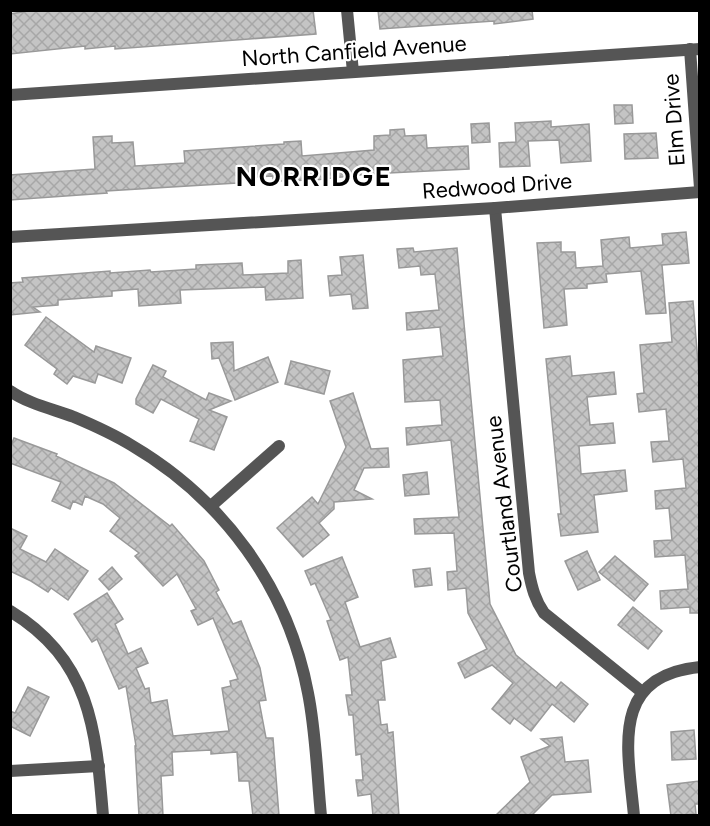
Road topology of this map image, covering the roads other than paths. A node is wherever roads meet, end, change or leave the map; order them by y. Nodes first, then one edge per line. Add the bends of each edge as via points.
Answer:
1 (347, 10) edge
2 (694, 49) edge
3 (353, 72) junction
4 (10, 95) edge
5 (699, 190) edge
6 (495, 208) junction
7 (10, 237) edge
8 (10, 392) edge
9 (279, 446) dead end
10 (211, 506) junction
11 (10, 611) edge
12 (699, 668) edge
13 (642, 692) junction
14 (99, 766) junction
15 (10, 771) edge
16 (103, 816) edge
17 (321, 816) edge
18 (634, 816) edge

1 - 3 street
2 - 3 street, North Canfield Avenue
2 - 5 street, Elm Drive
3 - 4 street, North Canfield Avenue
5 - 6 street, Redwood Drive
6 - 7 street, Redwood Drive
6 - 13 street, Courtland Avenue via 532,589 544,613
8 - 10 street via 131,445 185,482
9 - 10 street
10 - 17 street via 254,560 286,621 308,694
11 - 14 street via 35,628 73,674 90,715
12 - 13 street via 666,674
13 - 18 street via 634,708 627,742
14 - 15 street
14 - 16 street

